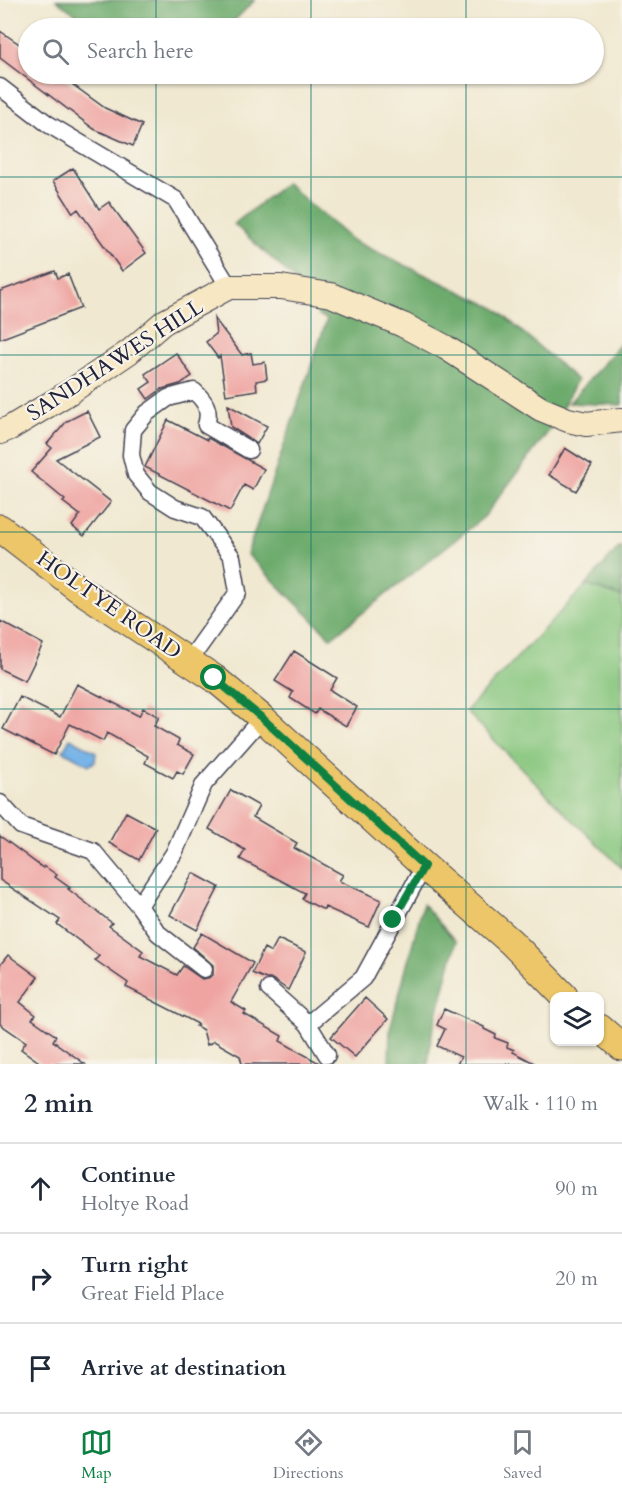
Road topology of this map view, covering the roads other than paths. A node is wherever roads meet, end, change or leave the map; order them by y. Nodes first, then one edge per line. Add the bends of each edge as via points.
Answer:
1 (0, 87) edge
2 (229, 286) junction
3 (622, 420) edge
4 (0, 432) edge
5 (249, 450) dead end
6 (0, 528) edge
7 (189, 661) junction
8 (262, 718) junction
9 (0, 802) edge
10 (424, 866) junction
11 (139, 906) junction
12 (204, 969) dead end
13 (269, 989) dead end
14 (560, 992) edge
15 (308, 1024) junction
16 (604, 1031) edge
17 (622, 1047) edge
18 (327, 1055) dead end

1 - 2 street via 48,124 176,200
2 - 3 street via 331,295 445,347 541,409 586,424
2 - 4 street, SANDHAWES HILL via 164,322 129,352 70,392
5 - 7 street via 206,425 209,415 204,400 194,391 168,398 147,412 133,430 131,455 136,476 150,492 175,508 202,517 232,557 238,592
6 - 7 main road, HOLTYE ROAD via 79,589
7 - 8 main road, HOLTYE ROAD
8 - 10 main road, HOLTYE ROAD
8 - 11 street via 204,784 174,853
9 - 11 street via 21,826 93,851
10 - 14 main road, HOLTYE ROAD via 511,942
10 - 15 street via 363,978
11 - 12 street via 158,933
13 - 15 street
15 - 18 street
16 - 17 main road

